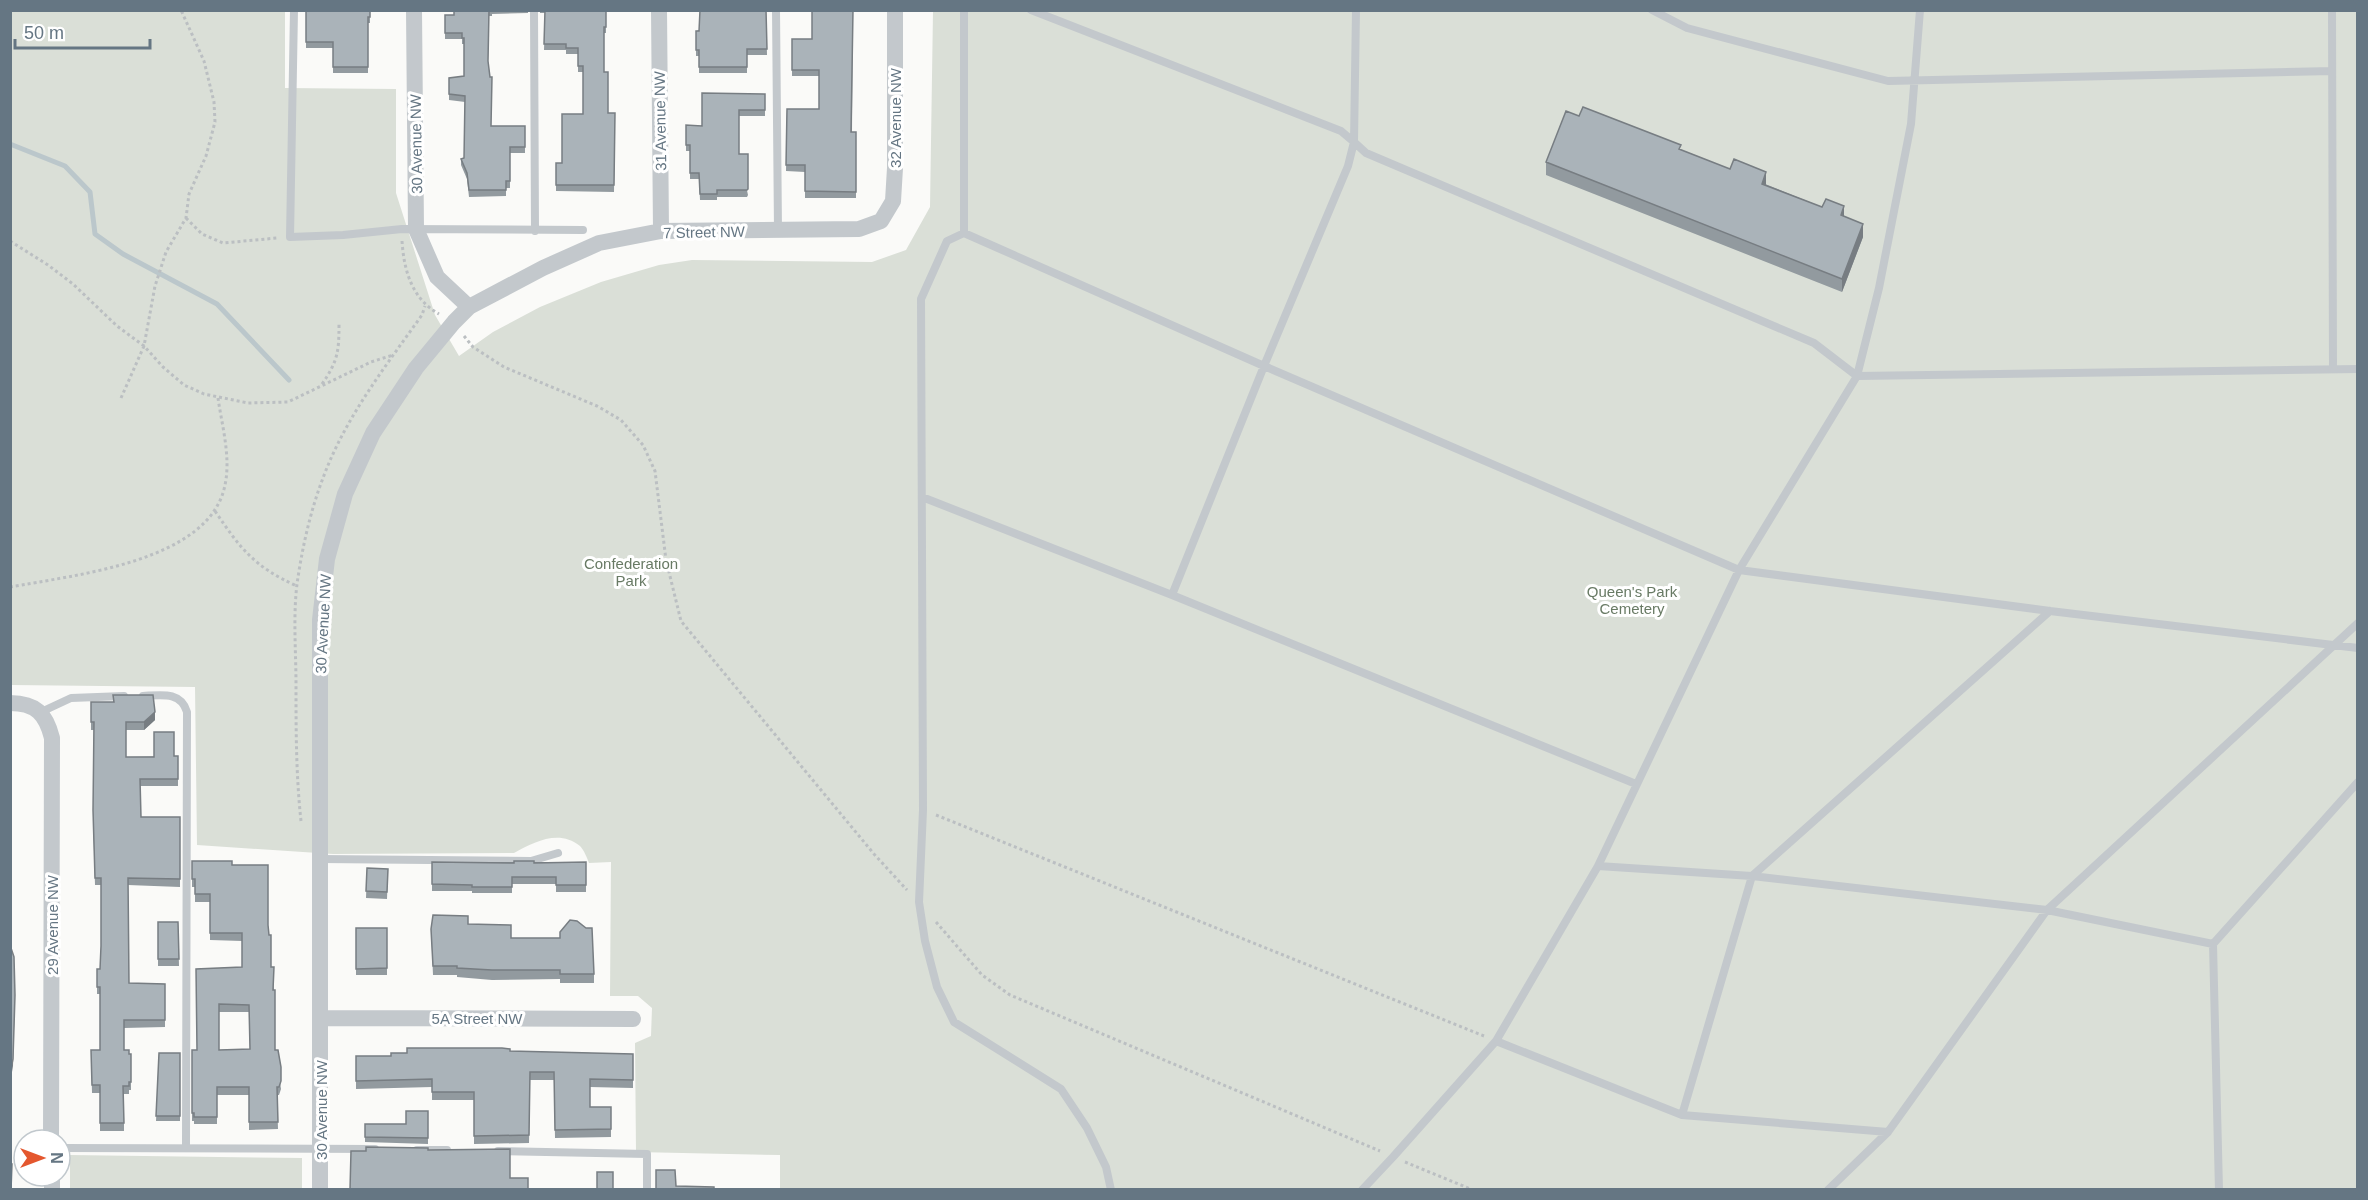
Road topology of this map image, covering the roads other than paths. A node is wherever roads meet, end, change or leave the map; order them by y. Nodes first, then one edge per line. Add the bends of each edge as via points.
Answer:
1 (294, 10) edge
2 (414, 10) edge
3 (534, 10) edge
4 (659, 10) edge
5 (776, 10) edge
6 (895, 10) edge
7 (964, 10) edge
8 (1031, 10) edge
9 (1356, 10) edge
10 (1652, 10) edge
11 (1920, 10) edge
12 (2332, 10) edge
13 (2332, 71) junction
14 (1914, 82) junction
15 (1354, 142) junction
16 (880, 221) joint
17 (409, 229) junction
18 (583, 230) dead end
19 (535, 231) junction
20 (662, 231) junction
21 (778, 231) junction
22 (964, 233) junction
23 (469, 307) junction
24 (1264, 366) junction
25 (2333, 369) junction
26 (2358, 369) edge
27 (1857, 376) junction
28 (922, 498) junction
29 (1739, 570) junction
30 (1172, 596) junction
31 (2050, 611) junction
32 (2358, 623) edge
33 (2336, 646) junction
34 (2358, 648) edge
35 (10, 702) edge
36 (41, 712) junction
37 (2358, 782) edge
38 (1636, 784) junction
39 (558, 853) dead end
40 (321, 859) junction
41 (1598, 866) junction
42 (1752, 876) junction
43 (2047, 910) junction
44 (2212, 944) junction
45 (322, 1018) junction
46 (633, 1019) dead end
47 (1496, 1041) junction
48 (1682, 1115) junction
49 (51, 1128) edge
50 (1888, 1132) junction
51 (72, 1148) edge
52 (186, 1148) junction
53 (321, 1148) junction
54 (384, 1149) edge
55 (408, 1150) edge
56 (455, 1150) edge
57 (491, 1151) edge
58 (320, 1190) edge
59 (647, 1190) edge
60 (1111, 1190) edge
61 (1362, 1190) edge
62 (1828, 1190) edge
63 (2218, 1190) edge

1 - 17 lane via 290,237
2 - 17 street, 30 Avenue NW
3 - 19 lane
4 - 20 street, 31 Avenue NW
5 - 21 lane
6 - 16 street, 32 Avenue NW via 893,201
7 - 22 lane
8 - 15 lane via 1341,131
9 - 15 lane
10 - 14 lane via 1687,27 1888,81
11 - 14 lane
12 - 13 lane
13 - 14 lane
13 - 25 lane
14 - 27 lane via 1911,124 1879,288
15 - 24 lane via 1348,166
15 - 27 lane via 1366,153 1814,343
16 - 21 street, 7 Street NW via 860,229
17 - 19 lane
17 - 23 street, 30 Avenue NW via 437,277
18 - 19 lane
20 - 21 street, 7 Street NW
20 - 23 street, 7 Street NW via 599,243
22 - 24 lane
22 - 28 lane via 946,241 921,299
23 - 40 street, 30 Avenue NW via 416,368 373,433 345,494 327,559 320,620
24 - 29 lane
24 - 30 lane
25 - 26 lane
25 - 27 lane
27 - 29 lane
28 - 30 lane
28 - 60 lane via 923,810 919,902 937,987 954,1022 1061,1089 1087,1128 1106,1167
29 - 31 lane
29 - 38 lane
30 - 38 lane
31 - 33 lane
31 - 42 lane
32 - 33 lane
33 - 34 lane
33 - 43 lane
35 - 36 street via 30,705
36 - 49 street, 29 Avenue NW via 52,738
36 - 52 lane via 71,698 169,695 186,708
37 - 44 lane
38 - 41 lane
39 - 40 lane via 531,861
40 - 45 street, 30 Avenue NW
41 - 42 lane
41 - 47 lane
42 - 43 lane
42 - 48 lane
43 - 44 lane
43 - 50 lane
44 - 63 lane
45 - 46 street, 5A Street NW
45 - 53 street, 30 Avenue NW
47 - 48 lane
47 - 61 lane
48 - 50 lane
50 - 62 lane
51 - 52 lane
52 - 53 lane
53 - 54 lane
53 - 58 street, 30 Avenue NW
55 - 56 lane
57 - 59 lane via 647,1154

